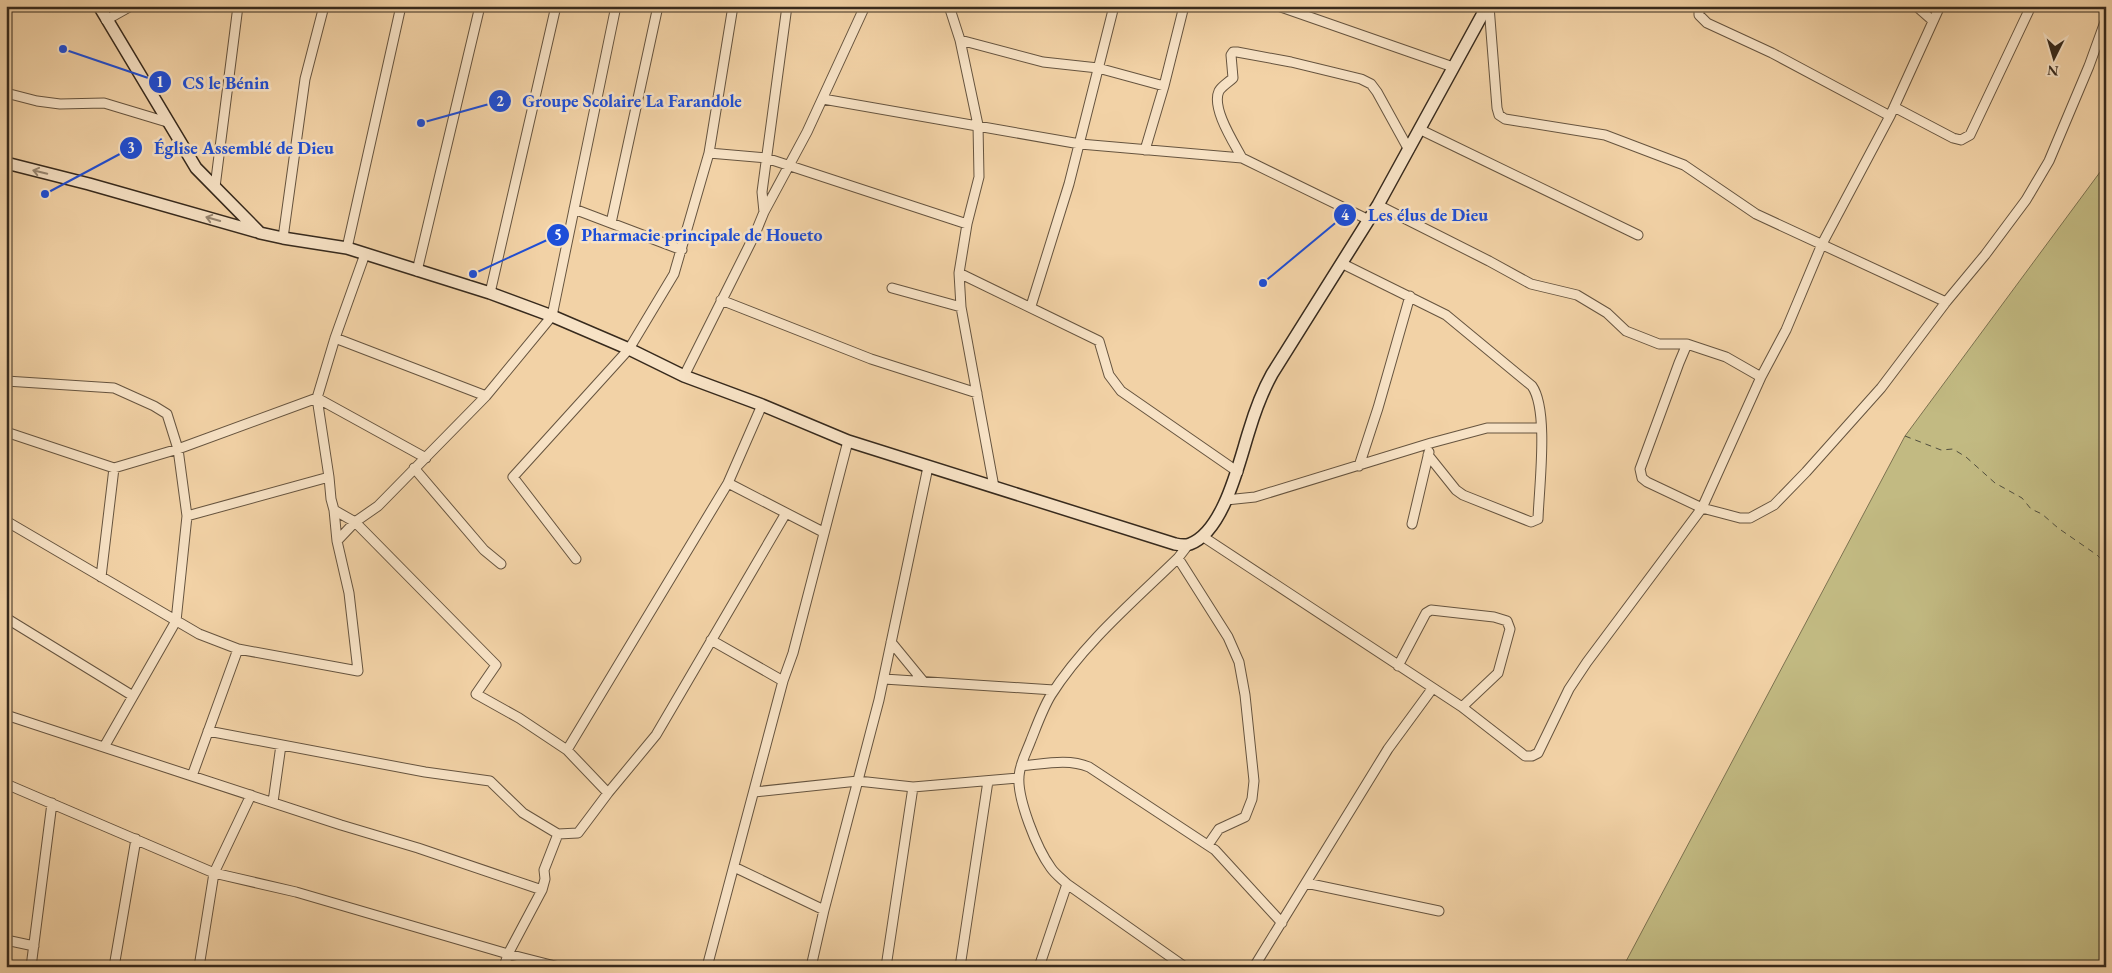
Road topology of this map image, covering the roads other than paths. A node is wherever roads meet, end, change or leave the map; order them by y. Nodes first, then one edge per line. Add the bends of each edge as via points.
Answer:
1 (99, 6) edge
2 (131, 6) edge
3 (238, 6) edge
4 (324, 6) edge
5 (401, 6) edge
6 (480, 6) edge
7 (556, 6) edge
8 (616, 6) edge
9 (658, 6) edge
10 (733, 6) edge
11 (787, 6) edge
12 (865, 6) edge
13 (949, 6) edge
14 (1114, 6) edge
15 (1184, 6) edge
16 (1278, 6) edge
17 (1488, 6) edge
18 (1699, 6) edge
19 (1916, 6) edge
20 (1940, 6) edge
21 (2031, 6) edge
22 (2106, 19) edge
23 (106, 20) junction
24 (1933, 21) junction
25 (960, 40) junction
26 (1453, 66) junction
27 (1098, 68) junction
28 (1164, 86) junction
29 (6, 93) edge
30 (824, 99) junction
31 (1894, 107) junction
32 (1890, 116) junction
33 (167, 122) junction
34 (978, 126) junction
35 (1421, 130) junction
36 (1080, 144) junction
37 (1144, 150) junction
38 (1410, 150) junction
39 (709, 153) junction
40 (766, 158) junction
41 (1242, 158) junction
42 (6, 163) edge
43 (790, 165) junction
44 (215, 188) junction
45 (1378, 205) junction
46 (574, 209) junction
47 (764, 212) junction
48 (1369, 220) junction
49 (611, 223) junction
50 (967, 224) junction
51 (260, 232) junction
52 (1638, 235) dead end
53 (283, 238) junction
54 (1822, 244) junction
55 (347, 248) junction
56 (682, 250) junction
57 (366, 254) junction
58 (1341, 263) junction
59 (417, 271) junction
60 (959, 273) junction
61 (892, 288) dead end
62 (490, 293) junction
63 (1410, 296) junction
64 (721, 300) junction
65 (1946, 302) junction
66 (1031, 306) junction
67 (961, 307) junction
68 (552, 316) junction
69 (336, 338) junction
70 (1687, 344) junction
71 (630, 349) junction
72 (684, 376) junction
73 (1761, 377) junction
74 (6, 381) edge
75 (977, 393) junction
76 (486, 396) junction
77 (317, 398) junction
78 (762, 404) junction
79 (1541, 428) junction
80 (6, 432) edge
81 (848, 441) junction
82 (1431, 443) junction
83 (178, 449) junction
84 (1428, 455) junction
85 (426, 458) junction
86 (1359, 466) junction
87 (114, 468) junction
88 (414, 468) junction
89 (928, 468) junction
90 (1238, 472) junction
91 (330, 478) junction
92 (728, 483) junction
93 (994, 487) junction
94 (1226, 500) junction
95 (1702, 508) junction
96 (334, 510) junction
97 (786, 513) junction
98 (187, 516) junction
99 (6, 521) edge
100 (355, 522) junction
101 (1412, 524) dead end
102 (823, 532) junction
103 (1202, 536) junction
104 (337, 541) junction
105 (1188, 545) junction
106 (1178, 558) junction
107 (576, 559) dead end
108 (500, 564) dead end
109 (101, 577) junction
110 (6, 618) edge
111 (176, 621) junction
112 (711, 640) junction
113 (891, 642) junction
114 (238, 649) junction
115 (1398, 666) junction
116 (884, 679) junction
117 (783, 681) junction
118 (923, 682) junction
119 (1432, 689) junction
120 (1054, 690) junction
121 (133, 696) junction
122 (1462, 707) junction
123 (6, 715) edge
124 (208, 731) junction
125 (281, 745) junction
126 (104, 747) junction
127 (567, 750) junction
128 (1021, 766) junction
129 (192, 776) junction
130 (1019, 778) junction
131 (858, 781) junction
132 (988, 781) junction
133 (6, 784) edge
134 (913, 787) junction
135 (754, 792) junction
136 (608, 793) junction
137 (251, 795) junction
138 (273, 802) junction
139 (52, 803) junction
140 (558, 834) junction
141 (136, 839) junction
142 (1208, 845) junction
143 (734, 867) junction
144 (214, 873) junction
145 (1306, 883) junction
146 (1067, 884) junction
147 (542, 890) junction
148 (824, 910) junction
149 (1440, 911) dead end
150 (1282, 923) junction
151 (6, 940) edge
152 (34, 946) junction
153 (508, 954) junction
154 (31, 967) edge
155 (114, 967) edge
156 (199, 967) edge
157 (504, 967) edge
158 (559, 967) edge
159 (707, 967) edge
160 (811, 967) edge
161 (886, 967) edge
162 (960, 967) edge
163 (1039, 967) edge
164 (1185, 967) edge
165 (1254, 967) edge

1 - 23 street
2 - 23 street
3 - 44 street
4 - 53 street via 305,79
5 - 55 street
6 - 59 street
7 - 62 street
8 - 46 street
9 - 49 street
10 - 39 street
11 - 40 street
12 - 30 street
13 - 25 street
14 - 27 street
15 - 28 street
16 - 26 street
17 - 26 street
17 - 54 street via 1499,115 1505,119 1605,135 1684,165 1756,214
18 - 32 street via 1698,15 1708,23
19 - 24 street
20 - 24 street
21 - 31 street via 1970,135 1961,140 1953,138
22 - 65 street via 2049,161 2026,200
23 - 33 street
24 - 31 street
25 - 27 street via 1043,62
25 - 34 street
26 - 35 street
27 - 28 street
27 - 36 street
28 - 37 street
29 - 33 street via 60,104 104,103
30 - 34 street
30 - 43 street
31 - 32 street
32 - 54 street
33 - 44 street via 196,168
34 - 36 street
34 - 50 street via 980,178
35 - 38 street
35 - 52 street
36 - 37 street
36 - 66 street
37 - 41 street
38 - 41 street via 1371,84 1291,62 1233,52 1233,78 1220,88 1217,102
38 - 45 street
39 - 40 street
39 - 56 street
40 - 43 street
40 - 47 street via 762,192
41 - 48 street
51 -> 42 street
43 - 47 street
43 - 50 street
44 - 51 street
45 - 48 street
45 - 70 street via 1531,284 1577,295 1607,313 1626,331 1659,344
46 - 49 street
46 - 68 street
47 - 64 street
48 - 58 street
49 - 56 street
50 - 60 street
51 - 53 street
53 - 55 street
54 - 65 street
54 - 73 street via 1786,330
55 - 57 street
56 - 71 street via 674,274
57 - 59 street
57 - 69 street
58 - 63 street
58 - 90 street via 1261,394
59 - 62 street
60 - 66 street
60 - 67 street
61 - 67 street
62 - 68 street
63 - 79 street via 1446,315 1532,386 1540,404
63 - 86 street
64 - 72 street
64 - 75 street via 871,359
65 - 95 street via 1875,396 1774,505 1750,518
66 - 90 street via 1099,341 1109,374 1121,391
67 - 75 street
68 - 71 street
68 - 76 street
69 - 76 street
69 - 77 street
70 - 73 street via 1726,357
70 - 95 street via 1640,469 1642,478 1647,482
71 - 72 street
71 - 107 street via 513,477
72 - 78 street
73 - 95 street
74 - 83 street via 114,388 167,414
75 - 93 street
76 - 85 street
77 - 83 street
77 - 85 street
77 - 91 street
78 - 81 street
78 - 92 street
79 - 82 street via 1487,428
79 - 84 street via 1538,518 1531,522 1463,495
80 - 87 street
81 - 89 street
81 - 102 street
82 - 84 street
82 - 86 street
83 - 87 street
83 - 98 street
84 - 101 street
85 - 88 street
86 - 94 street via 1255,497
87 - 109 street
88 - 100 street via 378,506
88 - 108 street via 484,550
89 - 93 street
89 - 113 street
90 - 94 street
91 - 96 street via 330,499
91 - 98 street
92 - 97 street
92 - 127 street
93 - 105 street via 1175,544
94 - 103 street
95 - 122 street via 1587,662 1569,689 1538,753 1525,756
96 - 100 street
96 - 104 street
97 - 102 street
97 - 112 street
98 - 111 street
99 - 109 street
100 - 104 street
100 - 127 street via 496,664 476,694
102 - 117 street
103 - 105 street
103 - 115 street
104 - 114 street via 348,593 358,672
105 - 106 street
106 - 120 street via 1090,645
106 - 142 street via 1228,638 1239,662 1254,781 1245,817 1219,829
109 - 111 street
110 - 121 street
111 - 114 street
111 - 121 street
112 - 117 street
112 - 136 street via 656,735
113 - 116 street
113 - 118 street
114 - 124 street
115 - 119 street
115 - 122 street via 1426,613 1431,610 1507,621 1510,630 1498,673
116 - 118 street
116 - 131 street
117 - 135 street
118 - 120 street
119 - 122 street
119 - 145 street via 1388,749
120 - 128 street
121 - 126 street
123 - 126 street
124 - 125 street
124 - 129 street
125 - 138 street
125 - 140 street via 490,781 522,813
126 - 129 street
127 - 136 street
128 - 130 street
128 - 142 street via 1079,762
129 - 137 street
130 - 132 street
130 - 146 street via 1028,820 1039,849
131 - 134 street
131 - 135 street
131 - 148 street
132 - 134 street
132 - 162 street
133 - 139 street
134 - 161 street
135 - 143 street
136 - 140 street via 578,833
137 - 138 street
137 - 144 street
138 - 147 street
139 - 141 street
139 - 152 street
140 - 147 street via 544,870
141 - 144 street
141 - 155 street
142 - 150 street
143 - 148 street
143 - 159 street
144 - 153 street via 296,892
144 - 156 street
145 - 149 street
145 - 150 street
146 - 163 street
146 - 164 street
147 - 153 street
148 - 160 street
150 - 165 street
151 - 152 street
152 - 154 street
153 - 157 street
153 - 158 street

